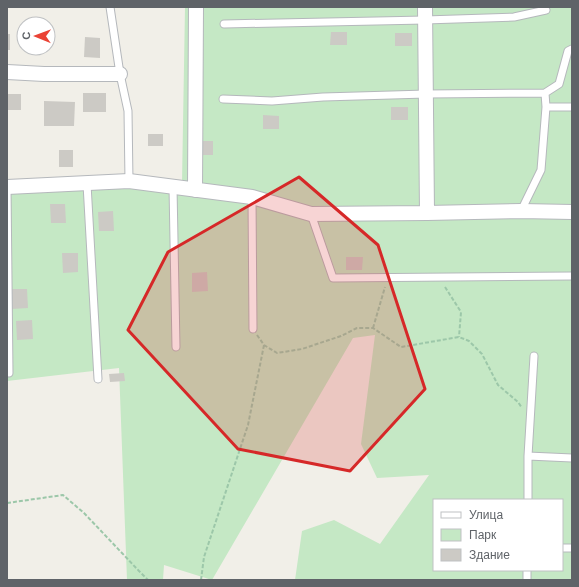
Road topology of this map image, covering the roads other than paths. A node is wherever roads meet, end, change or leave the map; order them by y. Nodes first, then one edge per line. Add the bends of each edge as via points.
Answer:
1 (110, 7) edge
2 (196, 7) edge
3 (546, 10) dead end
4 (425, 13) edge
5 (224, 24) dead end
6 (572, 50) edge
7 (7, 72) edge
8 (120, 74) junction
9 (545, 93) junction
10 (426, 94) junction
11 (223, 99) dead end
12 (572, 106) edge
13 (546, 107) junction
14 (129, 181) junction
15 (88, 184) junction
16 (7, 187) edge
17 (173, 187) junction
18 (195, 190) junction
19 (252, 197) junction
20 (521, 211) junction
21 (572, 212) edge
22 (427, 213) junction
23 (311, 214) junction
24 (572, 276) edge
25 (253, 329) road end
26 (176, 347) dead end
27 (534, 356) dead end
28 (9, 373) dead end
29 (98, 379) dead end
30 (528, 456) junction
31 (572, 458) edge
32 (528, 499) edge

1 - 8 lane
2 - 18 street
3 - 4 lane via 514,17
4 - 5 lane
4 - 10 street
6 - 9 lane via 568,51 559,84
7 - 8 street
8 - 14 lane via 128,111
9 - 10 lane
9 - 13 lane
10 - 11 lane via 272,101
10 - 22 street
12 - 13 lane
13 - 20 lane via 541,170
14 - 15 street
14 - 17 street
15 - 16 street
15 - 29 lane
16 - 28 lane
17 - 18 street
17 - 26 lane
18 - 19 street
19 - 23 street
19 - 25 lane
20 - 21 street
20 - 22 street
22 - 23 street
23 - 24 lane via 332,278
27 - 30 lane
30 - 31 lane
30 - 32 lane

